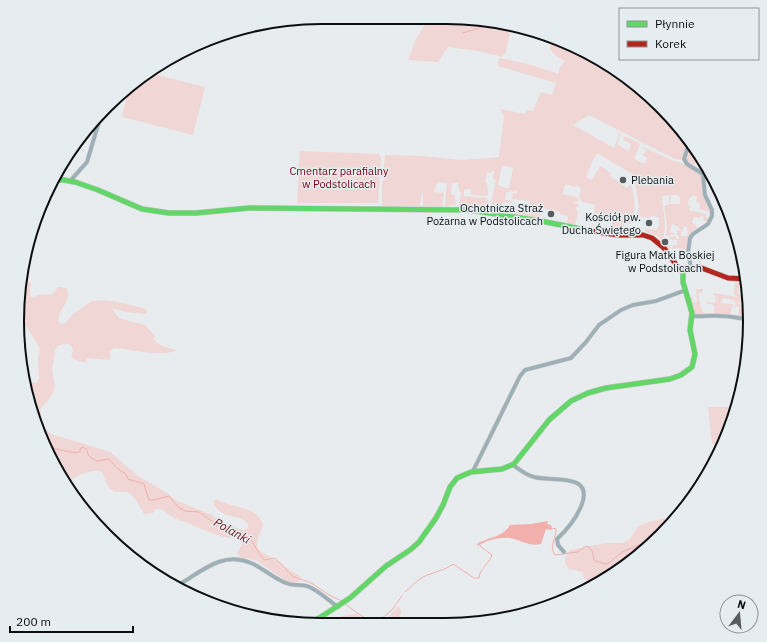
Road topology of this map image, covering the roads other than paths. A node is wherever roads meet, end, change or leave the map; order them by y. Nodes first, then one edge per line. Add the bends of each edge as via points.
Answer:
1 (98, 125) edge
2 (688, 148) edge
3 (60, 179) edge
4 (71, 180) junction
5 (691, 267) junction
6 (683, 270) junction
7 (739, 279) edge
8 (686, 290) junction
9 (692, 316) junction
10 (743, 319) edge
11 (513, 465) junction
12 (473, 471) junction
13 (564, 552) dead end
14 (182, 583) edge
15 (338, 607) junction
16 (320, 618) edge

1 - 4 street via 87,162
2 - 5 street via 684,159 687,164 703,174 705,195 712,213 710,222 690,238 688,253
3 - 4 street
4 - 6 street via 142,209 160,212 214,213 249,208 442,209 485,212 616,236 648,236 656,239 679,269
5 - 6 street
5 - 7 street via 699,267 728,278
6 - 8 street
8 - 9 street
8 - 12 street via 621,310 599,325 571,358 525,370
9 - 10 street
9 - 11 street via 690,330 695,354 692,368 678,377 606,388 587,393 572,401 557,411 543,426
11 - 12 street
11 - 13 street via 536,478 563,479 582,487 584,498 575,519 557,539
12 - 15 street via 455,480 422,539
14 - 15 street via 213,563 242,560 250,562 286,584 311,588
15 - 16 street

